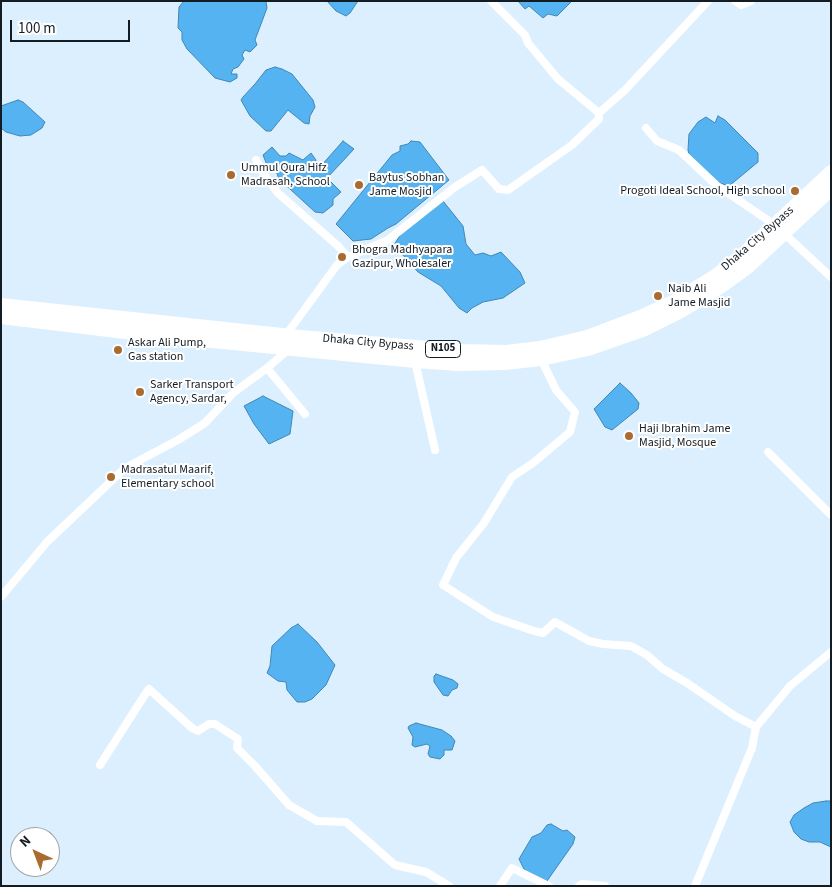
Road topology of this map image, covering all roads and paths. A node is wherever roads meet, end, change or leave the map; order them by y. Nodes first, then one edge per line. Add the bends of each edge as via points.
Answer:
1 (491, 1) edge
2 (708, 1) edge
3 (735, 1) edge
4 (751, 1) edge
5 (599, 113) junction
6 (646, 128) dead end
7 (256, 160) dead end
8 (831, 172) edge
9 (831, 189) edge
10 (780, 229) junction
11 (348, 257) junction
12 (831, 277) edge
13 (1, 305) edge
14 (1, 317) edge
15 (288, 341) junction
16 (541, 359) junction
17 (415, 362) junction
18 (267, 368) junction
19 (305, 414) dead end
20 (435, 450) dead end
21 (768, 452) dead end
22 (831, 515) edge
23 (1, 597) edge
24 (831, 652) edge
25 (756, 727) junction
26 (100, 765) dead end
27 (449, 886) edge
28 (500, 886) edge
29 (549, 886) edge
30 (579, 886) edge
31 (605, 886) edge
32 (695, 886) edge

1 - 5 street via 525,34 528,43 558,79
2 - 5 street via 625,90
3 - 4 street via 740,5
5 - 11 street via 599,118 572,144 508,190 499,189 482,170 388,240
6 - 10 street via 658,141 680,150 716,185
7 - 11 street via 278,193
8 - 10 highway, Dhaka City Bypass / N105
9 - 10 highway
10 - 12 street
10 - 15 highway, Dhaka City Bypass / N105 via 673,302 587,337 540,348 506,352 462,351
10 - 16 highway via 734,277 681,311 643,330 588,349
11 - 15 street via 337,265
13 - 15 highway, Dhaka City Bypass / N105
14 - 15 highway via 142,334
15 - 17 highway
15 - 18 street
16 - 17 highway via 505,363
16 - 25 street via 556,390 575,412 570,432 534,463 512,476 484,524 456,558 443,585 493,618 543,633 555,622 589,641 631,646
17 - 20 street
18 - 19 street
18 - 23 street via 233,393 205,423 125,468 47,542
21 - 22 street
24 - 25 street via 790,686
25 - 32 street via 752,748
26 - 27 street via 150,689 192,728 198,731 208,724 216,724 238,740 237,748 289,804 317,821 346,822 395,865 426,872
28 - 29 street via 512,868
30 - 31 street

